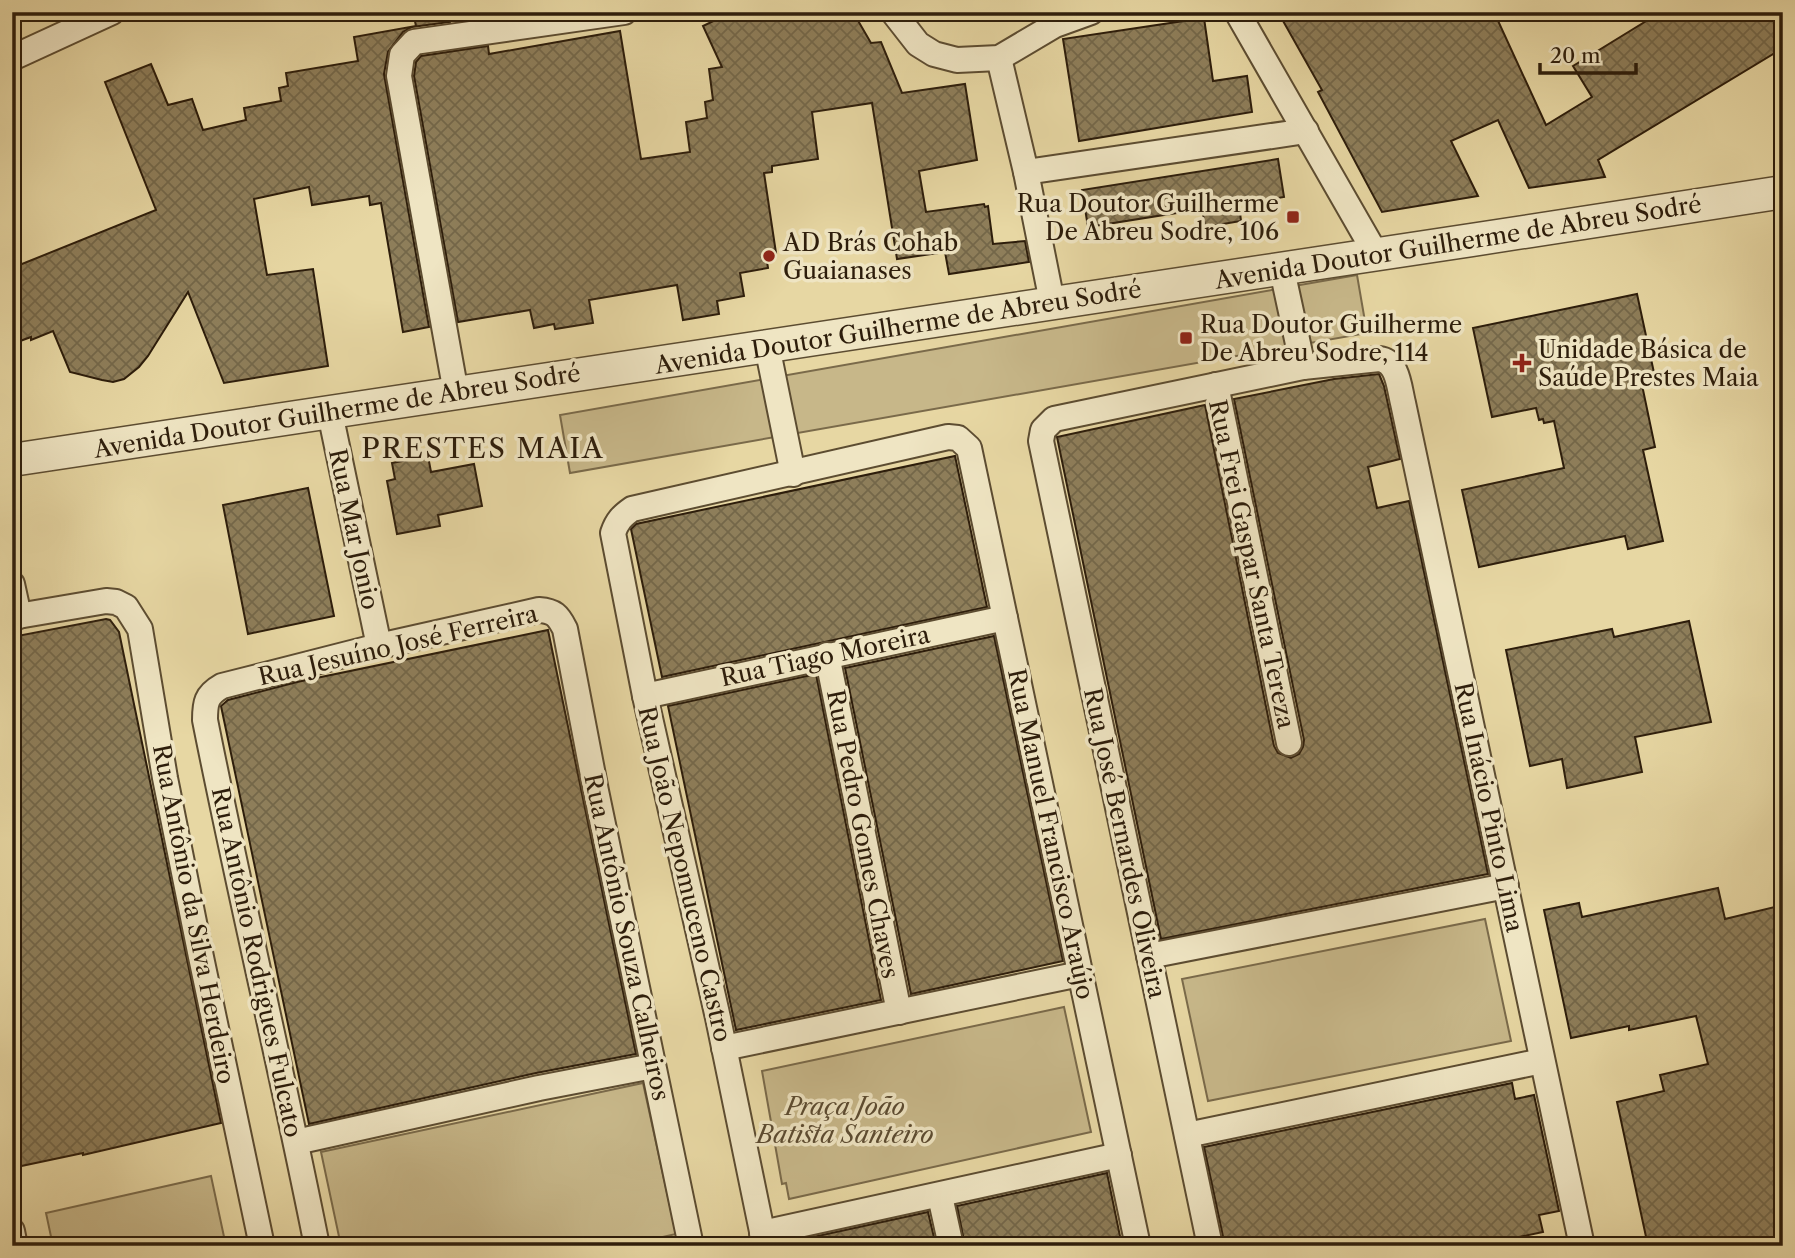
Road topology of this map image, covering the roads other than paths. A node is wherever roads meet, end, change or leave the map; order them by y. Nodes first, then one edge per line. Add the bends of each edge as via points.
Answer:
1 (112, 12) edge
2 (624, 12) edge
3 (893, 12) edge
4 (1091, 12) edge
5 (1237, 12) edge
6 (12, 58) edge
7 (999, 58) junction
8 (1306, 131) junction
9 (1026, 172) junction
10 (1783, 192) edge
11 (1377, 256) junction
12 (1282, 270) junction
13 (1052, 302) junction
14 (768, 346) junction
15 (1303, 368) junction
16 (1216, 385) junction
17 (456, 393) junction
18 (330, 413) junction
19 (12, 460) edge
20 (793, 474) junction
21 (12, 584) edge
22 (15, 617) edge
23 (1004, 618) junction
24 (565, 629) joint
25 (379, 646) junction
26 (827, 655) junction
27 (222, 686) joint
28 (645, 696) junction
29 (1289, 743) dead end
30 (1506, 886) junction
31 (1149, 956) junction
32 (1080, 974) junction
33 (899, 1012) junction
34 (724, 1048) junction
35 (1542, 1060) junction
36 (653, 1066) junction
37 (1187, 1135) junction
38 (296, 1142) junction
39 (1119, 1155) junction
40 (940, 1196) junction
41 (12, 1231) edge
42 (763, 1239) edge
43 (15, 1246) edge
44 (262, 1246) edge
45 (317, 1246) edge
46 (691, 1246) edge
47 (951, 1246) edge
48 (1138, 1246) edge
49 (1210, 1246) edge
50 (1582, 1246) edge

1 - 6 street
2 - 17 street via 414,42 402,55 399,76
3 - 7 street via 918,44 933,54 957,60
4 - 7 street via 1055,25
5 - 8 street
7 - 9 street
8 - 9 street
8 - 11 street
9 - 13 street
10 - 11 street, Avenida Doutor Guilherme de Abreu Sodré
11 - 12 street, Avenida Doutor Guilherme de Abreu Sodré
12 - 13 street, Avenida Doutor Guilherme de Abreu Sodré
12 - 15 street
13 - 14 street, Avenida Doutor Guilherme de Abreu Sodré
14 - 17 street, Avenida Doutor Guilherme de Abreu Sodré
14 - 20 street
15 - 16 street
15 - 30 street, Rua Inácio Pinto Lima via 1379,359 1394,368
16 - 29 street, Rua Frei Gaspar Santa Tereza
16 - 31 street, Rua José Bernardes Oliveira via 1054,419 1043,430 1041,441
17 - 18 street, Avenida Doutor Guilherme de Abreu Sodré
18 - 19 street, Avenida Doutor Guilherme de Abreu Sodré
18 - 25 street, Rua Mar Jonio
20 - 23 street, Rua Manuel Francisco Araújo via 958,438 969,448
20 - 28 street, Rua João Nepomuceno Castro via 632,509 621,516 613,533
21 - 22 street
22 - 44 street, Rua Antônio da Silva Herdeiro via 106,601 126,607 139,629
23 - 26 street, Rua Tiago Moreira
23 - 32 street, Rua Manuel Francisco Araújo
24 - 25 street, Rua Jesuíno José Ferreira via 559,616 539,610
24 - 36 street, Rua Antônio Souza Calheiros
25 - 27 street, Rua Jesuíno José Ferreira
26 - 28 street, Rua Tiago Moreira
26 - 33 street, Rua Pedro Gomes Chaves
27 - 38 street, Rua Antônio Rodrigues Fulcato via 211,692 205,703 205,720
28 - 34 street, Rua João Nepomuceno Castro
30 - 31 street
30 - 35 street, Rua Inácio Pinto Lima
31 - 37 street, Rua José Bernardes Oliveira
32 - 33 street
32 - 39 street, Rua Manuel Francisco Araújo
33 - 34 street
34 - 42 street, Rua João Nepomuceno Castro
35 - 37 street
35 - 50 street, Rua Inácio Pinto Lima
36 - 38 street
36 - 46 street, Rua Antônio Souza Calheiros
37 - 49 street, Rua José Bernardes Oliveira
38 - 45 street, Rua Antônio Rodrigues Fulcato
39 - 40 street
39 - 48 street, Rua Manuel Francisco Araújo
40 - 42 street
40 - 47 street
41 - 43 street

